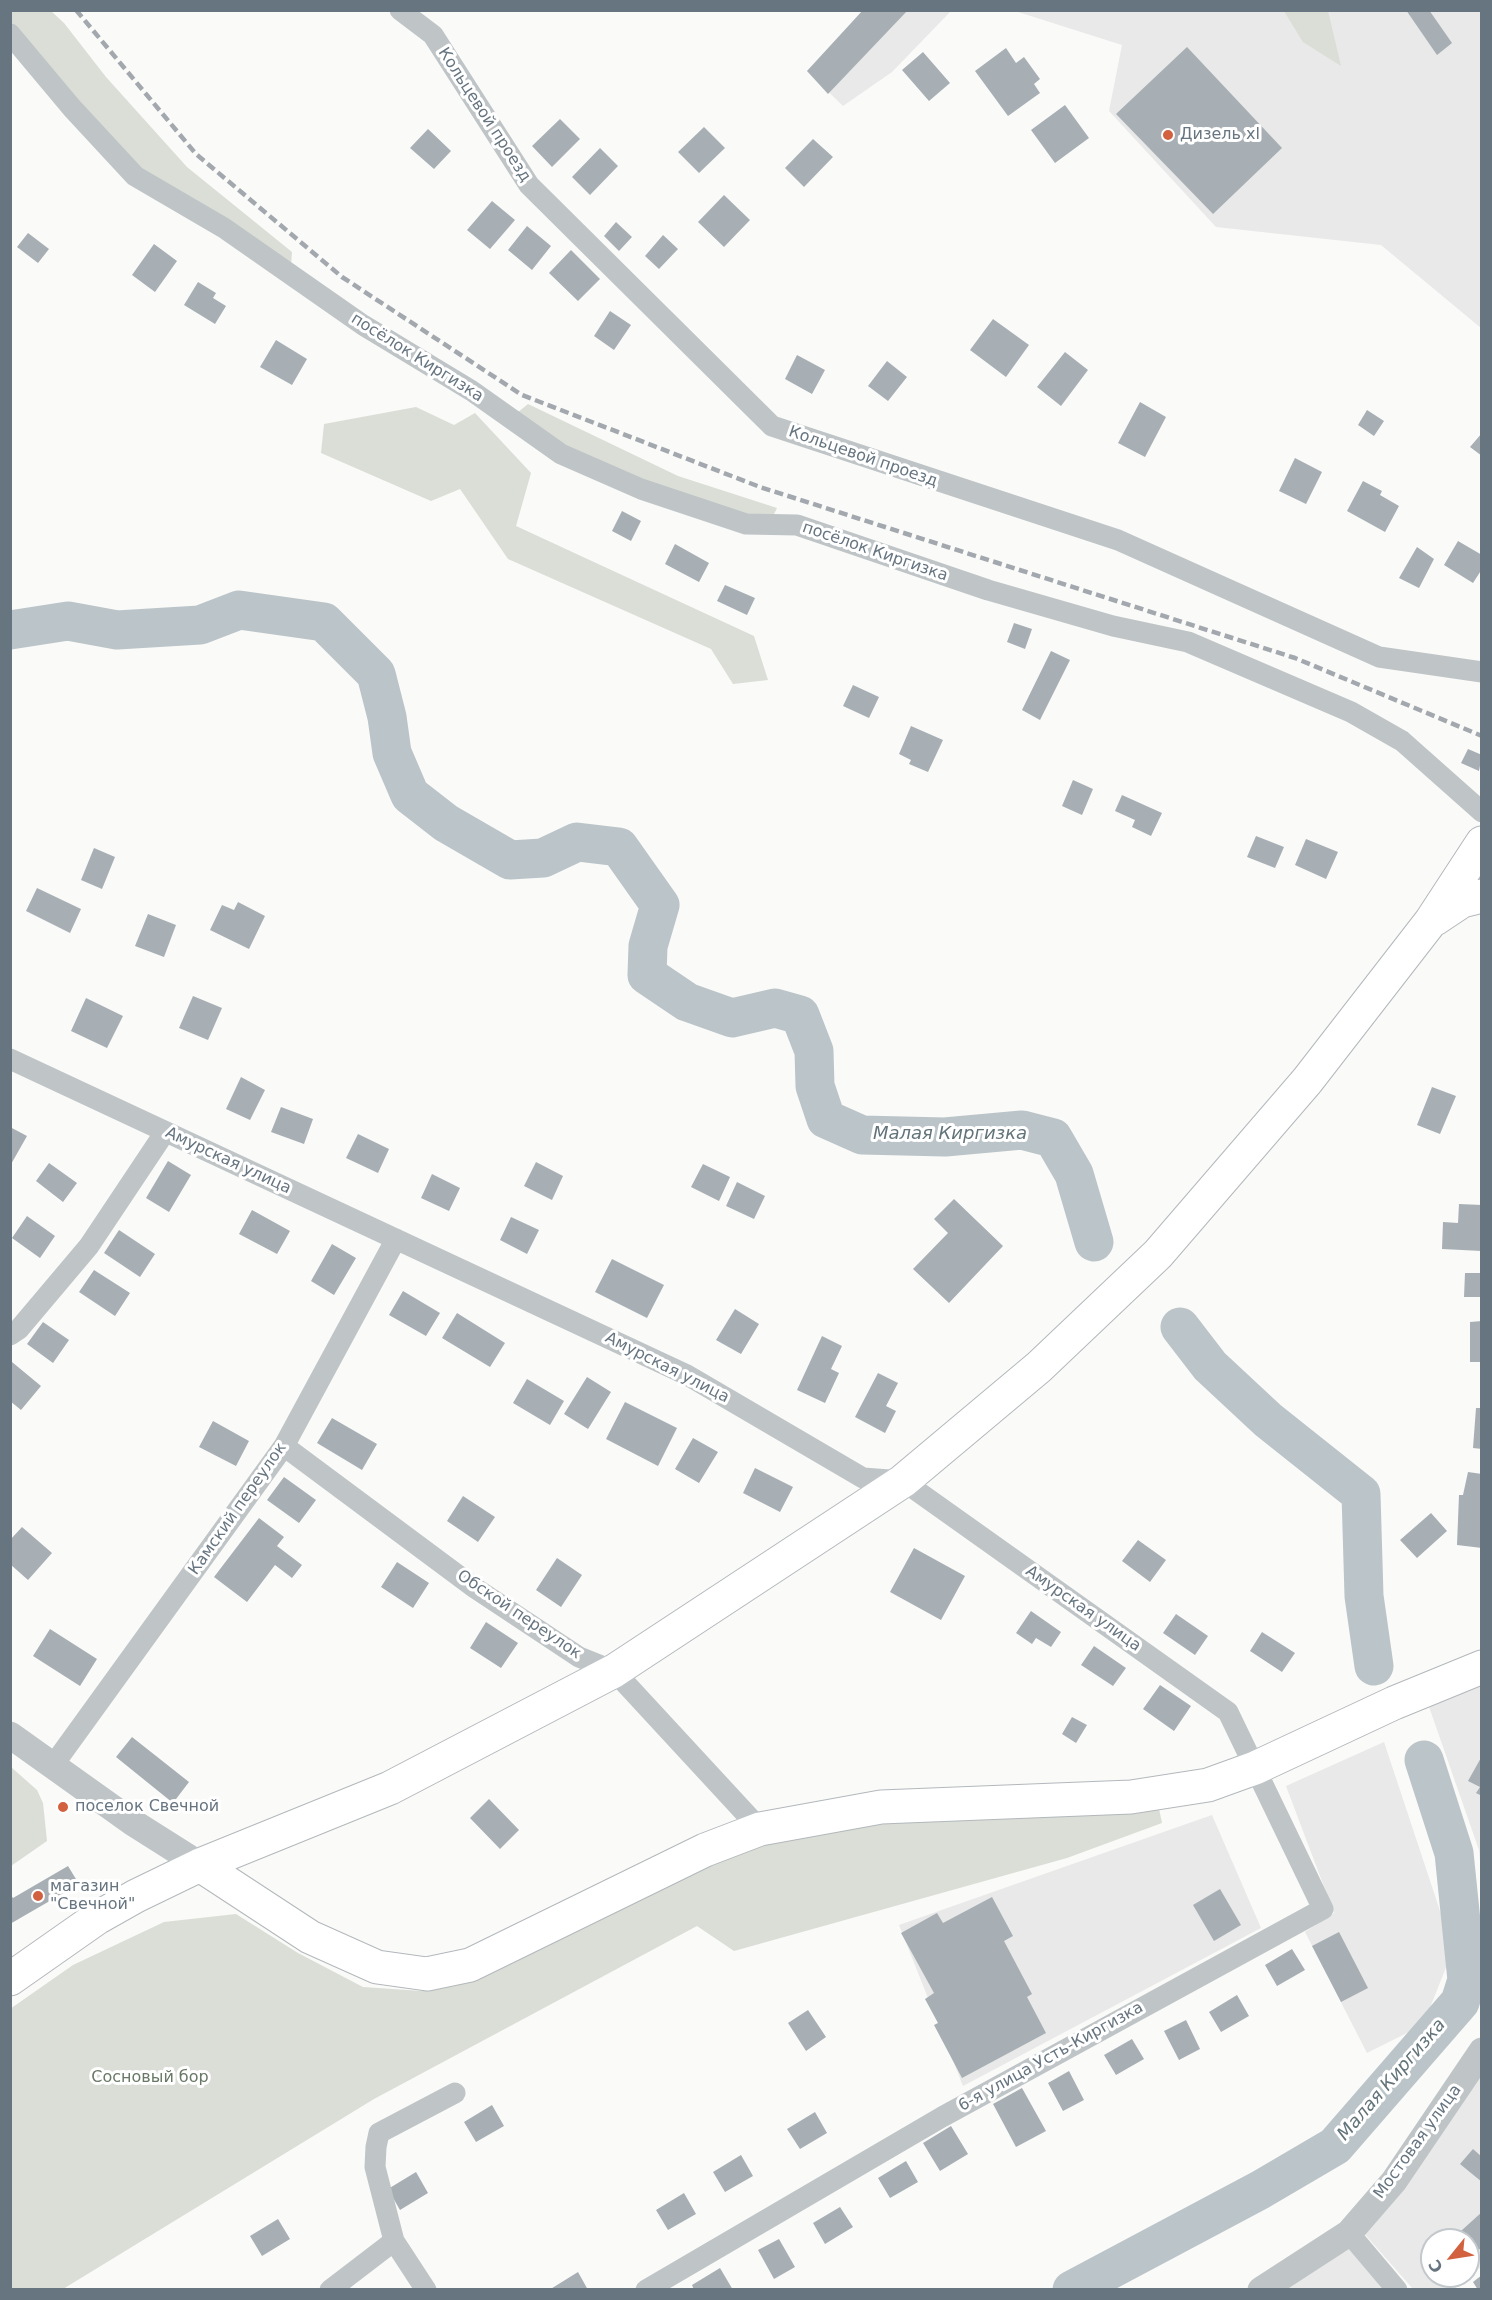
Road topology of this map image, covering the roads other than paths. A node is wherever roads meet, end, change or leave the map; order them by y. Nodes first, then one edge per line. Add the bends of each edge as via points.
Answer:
1 (400, 10) edge
2 (10, 34) edge
3 (1482, 672) edge
4 (1482, 812) edge
5 (1482, 843) edge
6 (1482, 896) edge
7 (1431, 921) junction
8 (10, 1059) edge
9 (165, 1132) junction
10 (396, 1239) junction
11 (10, 1335) edge
12 (284, 1446) junction
13 (903, 1481) junction
14 (1482, 1667) edge
15 (614, 1671) junction
16 (10, 1735) edge
17 (54, 1764) junction
18 (1255, 1768) junction
19 (760, 1829) junction
20 (200, 1865) junction
21 (10, 1979) edge
22 (1482, 2051) edge
23 (455, 2093) dead end
24 (1349, 2233) junction
25 (394, 2241) junction
26 (330, 2289) edge
27 (426, 2289) edge
28 (646, 2289) edge
29 (1261, 2289) edge
30 (1397, 2289) edge

1 - 3 street, Кольцевой проезд via 433,35 529,185 772,426 1118,540 1379,657
2 - 4 street, посёлок Киргизка via 135,176 224,228 363,325 472,391 561,454 641,489 746,524 797,525 988,590 1113,626 1188,642 1351,712 1401,741
5 - 7 main road
6 - 7 main road via 1462,901
7 - 13 main road via 1306,1081 1158,1254 1039,1366
8 - 9 street, Амурская улица
9 - 10 street, Амурская улица
9 - 11 street via 89,1246
10 - 12 street, Камский переулок
10 - 13 street, Амурская улица via 687,1375 863,1478
12 - 15 street, Обской переулок via 476,1588 579,1657
12 - 17 street, Камский переулок
13 - 15 main road
13 - 18 street, Амурская улица via 1228,1712
14 - 18 main road
15 - 19 street, Обской переулок
15 - 20 main road via 390,1788
16 - 17 street
17 - 20 street via 132,1822
18 - 19 main road via 1208,1785 1131,1797 881,1807
18 - 28 street, 6-я улица Усть-Киргизка via 1323,1909 942,2117
19 - 20 main road via 705,1850 470,1965 428,1974 377,1967 310,1937
20 - 21 main road via 97,1918
22 - 24 street, Мостовая улица via 1394,2181
23 - 25 street via 379,2133 375,2167
24 - 29 street, Мостовая улица
24 - 30 street
25 - 26 street
25 - 27 street

